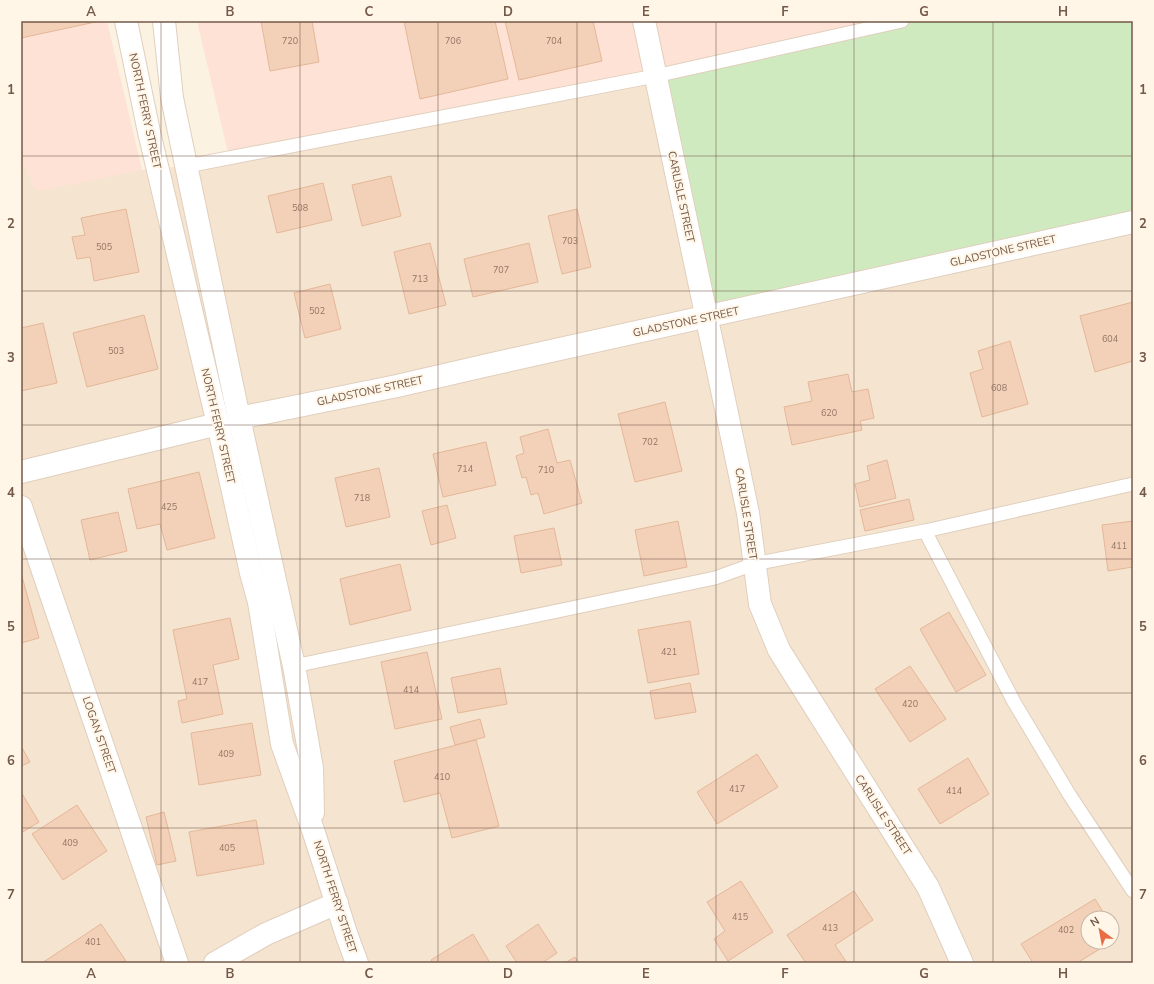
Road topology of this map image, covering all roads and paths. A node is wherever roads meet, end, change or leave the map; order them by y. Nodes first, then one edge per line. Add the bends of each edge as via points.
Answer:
1 (126, 21) edge
2 (164, 21) edge
3 (644, 21) edge
4 (902, 21) edge
5 (655, 76) junction
6 (186, 166) junction
7 (1133, 222) edge
8 (707, 317) junction
9 (239, 418) junction
10 (218, 424) junction
11 (21, 472) edge
12 (1133, 484) edge
13 (21, 507) edge
14 (924, 531) junction
15 (754, 564) junction
16 (294, 666) junction
17 (313, 830) junction
18 (1133, 891) edge
19 (336, 903) junction
20 (177, 963) edge
21 (215, 963) edge
22 (357, 963) edge
23 (962, 963) edge

1 - 10 street, NORTH FERRY STREET via 149,132
2 - 6 street, NORTH FERRY STREET via 172,98
3 - 5 street, CARLISLE STREET
4 - 5 lane
5 - 6 lane
5 - 8 street, CARLISLE STREET
6 - 9 street, NORTH FERRY STREET
7 - 8 street, GLADSTONE STREET
8 - 9 street, GLADSTONE STREET via 397,386
8 - 15 street, CARLISLE STREET via 748,513
9 - 16 street, NORTH FERRY STREET
10 - 11 street
10 - 17 street, NORTH FERRY STREET via 259,602 282,744
12 - 14 lane
13 - 20 street, LOGAN STREET
14 - 15 lane
14 - 18 lane via 1014,702 1069,794
15 - 16 lane via 714,578
15 - 23 street, CARLISLE STREET via 760,604 779,650 928,886
16 - 17 street, NORTH FERRY STREET via 312,768
17 - 19 street, NORTH FERRY STREET
19 - 21 street via 266,934
19 - 22 street, NORTH FERRY STREET

